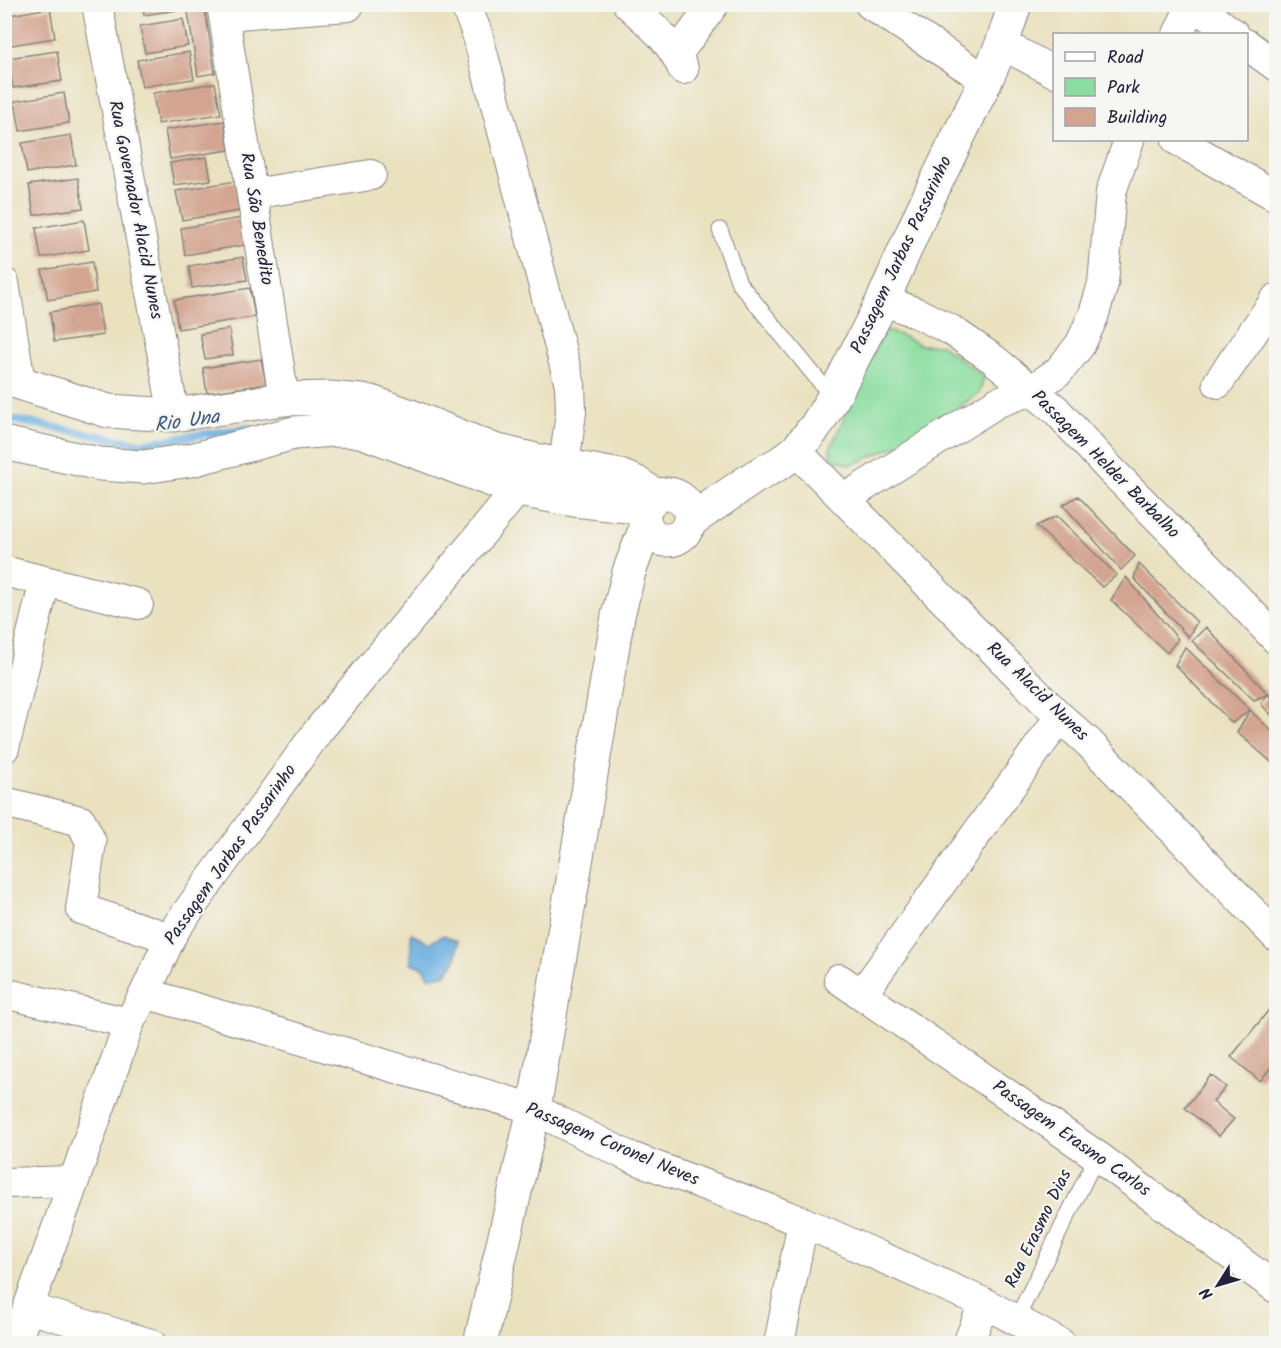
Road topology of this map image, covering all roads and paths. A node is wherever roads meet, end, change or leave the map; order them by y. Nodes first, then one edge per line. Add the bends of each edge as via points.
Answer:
1 (97, 4) edge
2 (465, 4) edge
3 (627, 4) edge
4 (714, 4) edge
5 (870, 4) edge
6 (1015, 4) edge
7 (1192, 5) edge
8 (348, 6) edge
9 (223, 10) edge
10 (1178, 33) edge
11 (1233, 33) edge
12 (1002, 44) junction
13 (1248, 45) edge
14 (1276, 66) edge
15 (1053, 71) edge
16 (986, 80) junction
17 (1129, 141) edge
18 (1179, 141) edge
19 (370, 175) dead end
20 (252, 194) junction
21 (1276, 196) edge
22 (720, 230) dead end
23 (4, 283) edge
24 (1276, 299) edge
25 (882, 300) junction
26 (12, 380) edge
27 (1218, 383) dead end
28 (1032, 390) junction
29 (833, 398) junction
30 (174, 416) junction
31 (290, 420) junction
32 (4, 443) edge
33 (796, 451) junction
34 (552, 464) junction
35 (518, 490) junction
36 (844, 499) junction
37 (664, 515) junction
38 (4, 571) edge
39 (45, 581) junction
40 (138, 604) dead end
41 (1276, 639) edge
42 (1060, 717) junction
43 (4, 748) edge
44 (4, 802) edge
45 (1276, 936) edge
46 (170, 938) junction
47 (4, 993) edge
48 (145, 993) junction
49 (129, 1023) junction
50 (534, 1109) junction
51 (1097, 1156) junction
52 (74, 1181) junction
53 (4, 1183) edge
54 (803, 1222) junction
55 (1276, 1288) edge
56 (984, 1303) junction
57 (28, 1308) junction
58 (1016, 1320) junction
59 (15, 1344) edge
60 (151, 1344) edge
61 (480, 1344) edge
62 (779, 1344) edge
63 (968, 1344) edge
64 (1061, 1344) edge

1 - 30 street, Rua Governador Alacid Nunes
2 - 34 street via 477,33 570,385 571,412
3 - 4 street via 656,29 680,62
5 - 16 street
6 - 12 main road, Passagem Jarbas Passarinho
7 - 10 street
7 - 11 street
8 - 9 street
9 - 20 street, Rua São Benedito
12 - 15 street
12 - 16 main road, Passagem Jarbas Passarinho
13 - 14 street
16 - 25 main road, Passagem Jarbas Passarinho
17 - 28 street via 1111,192 1103,284 1093,317 1080,345 1059,370
18 - 21 street
19 - 20 street
20 - 31 street, Rua São Benedito
22 - 29 lane via 739,283
23 - 26 street
24 - 27 street
25 - 28 street, Passagem Helder Barbalho via 951,330
25 - 29 main road, Passagem Jarbas Passarinho
26 - 30 main road via 108,411
28 - 36 street via 998,402
28 - 41 street, Passagem Helder Barbalho via 1056,410
29 - 33 main road, Passagem Jarbas Passarinho
30 - 31 main road
31 - 32 main road via 191,460 143,467 100,464
31 - 34 main road via 329,398 371,402 494,450
31 - 35 main road via 361,431
33 - 36 street, Rua Alacid Nunes
33 - 37 main road, Passagem Jarbas Passarinho via 753,478
34 - 35 street, Passagem Jarbas Passarinho
34 - 37 main road via 635,482
35 - 37 main road
35 - 46 street, Passagem Jarbas Passarinho via 318,731
36 - 42 street, Rua Alacid Nunes
37 - 50 main road via 629,572 618,616
38 - 39 street
39 - 40 street
39 - 43 street
42 - 45 street, Rua Alacid Nunes
42 - 51 street, Passagem Erasmo Carlos via 850,987
44 - 46 street via 81,821 91,842 81,909
46 - 48 street, Passagem Jarbas Passarinho
47 - 49 street
48 - 49 street, Passagem Jarbas Passarinho
48 - 50 street, Passagem Coronel Neves
49 - 52 street, Passagem Jarbas Passarinho
50 - 54 street, Passagem Coronel Neves via 628,1156
50 - 61 main road
51 - 55 street, Passagem Erasmo Carlos
51 - 58 lane, Rua Erasmo Dias
52 - 53 street
52 - 57 street, Passagem Jarbas Passarinho
54 - 56 street, Passagem Coronel Neves
54 - 62 street
56 - 58 street, Passagem Coronel Neves
56 - 63 street
57 - 59 street, Passagem Jarbas Passarinho
57 - 60 street
58 - 64 street, Passagem Coronel Neves

